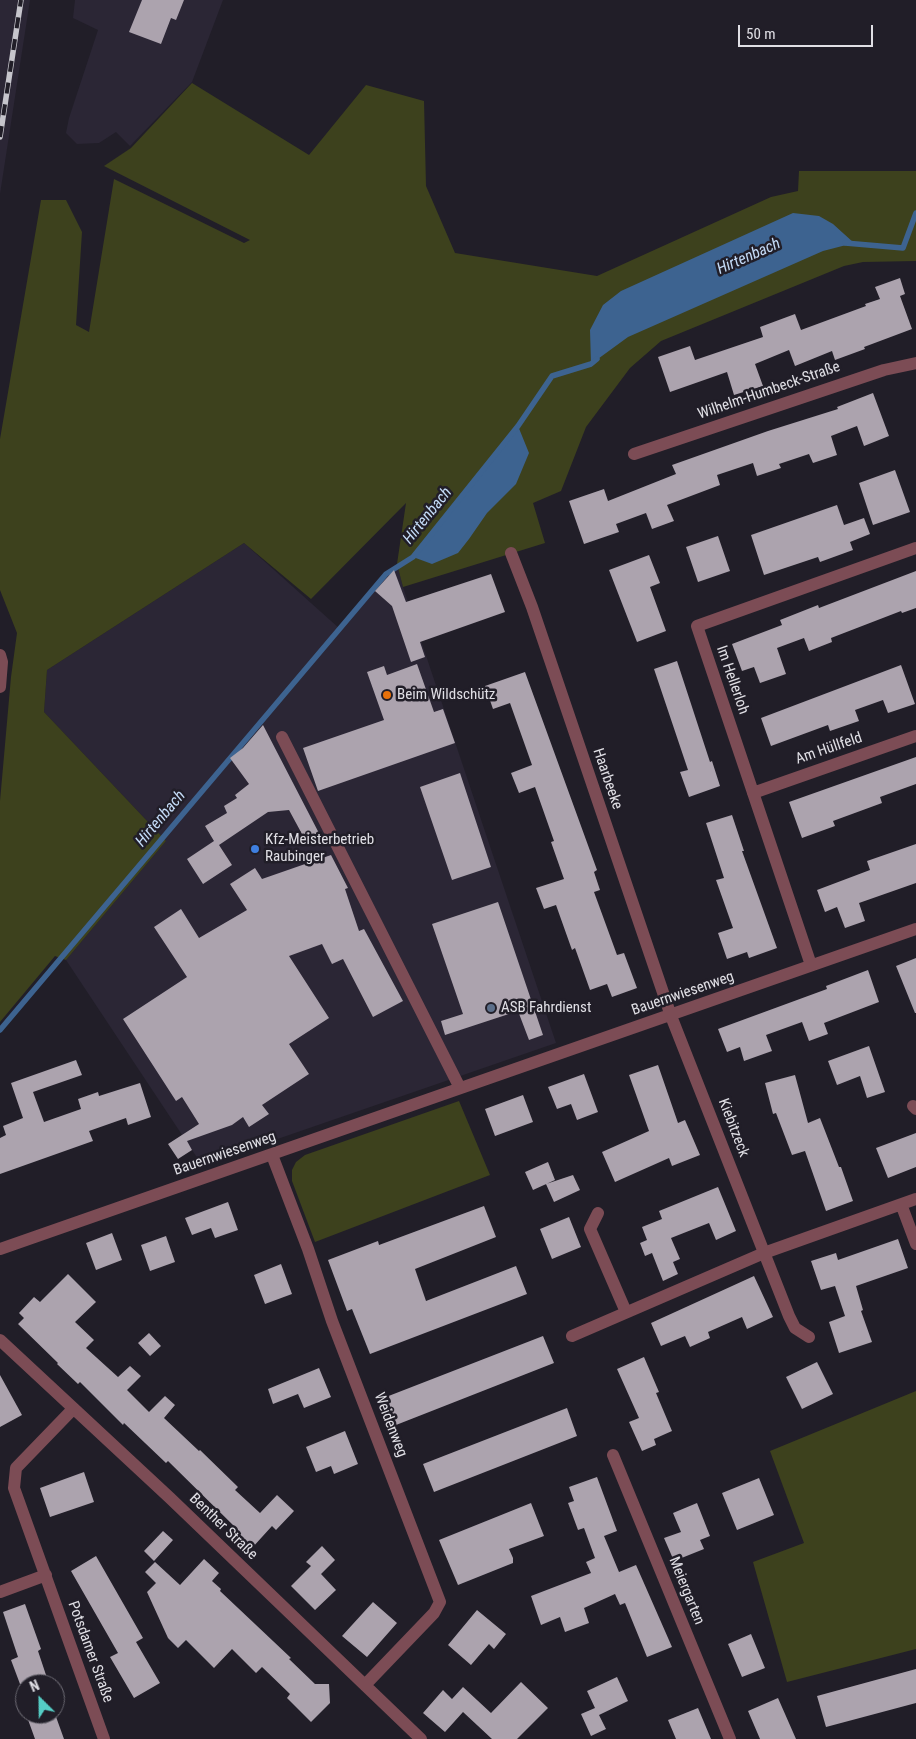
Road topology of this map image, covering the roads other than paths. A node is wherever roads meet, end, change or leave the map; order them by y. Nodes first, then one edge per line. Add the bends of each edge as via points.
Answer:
1 (916, 364) edge
2 (634, 454) dead end
3 (916, 548) edge
4 (511, 553) dead end
5 (0, 655) edge
6 (0, 687) edge
7 (916, 736) edge
8 (282, 738) dead end
9 (753, 793) junction
10 (916, 929) edge
11 (811, 965) junction
12 (671, 1016) junction
13 (460, 1088) junction
14 (272, 1155) junction
15 (916, 1198) edge
16 (901, 1204) junction
17 (598, 1213) dead end
18 (916, 1244) edge
19 (0, 1249) edge
20 (764, 1253) junction
21 (626, 1312) junction
22 (572, 1336) dead end
23 (809, 1337) dead end
24 (0, 1340) edge
25 (73, 1409) junction
26 (613, 1455) dead end
27 (46, 1575) junction
28 (0, 1592) edge
29 (365, 1685) junction
30 (104, 1739) edge
31 (421, 1739) edge
32 (730, 1739) edge

1 - 2 street, Wilhelm-Humbeck-Straße via 876,372
3 - 9 street, Im Hellerloh via 697,626
4 - 12 street, Haarbeeke
5 - 6 street
7 - 9 street, Am Hüllfeld
8 - 13 street
9 - 11 street, Im Hellerloh
10 - 11 street, Bauernwiesenweg
11 - 12 street, Bauernwiesenweg
12 - 13 street, Bauernwiesenweg
12 - 20 street, Kiebitzeck
13 - 14 street, Bauernwiesenweg
14 - 19 street, Bauernwiesenweg
14 - 29 street, Weidenweg via 440,1602 434,1613
15 - 16 street
16 - 18 street
16 - 20 street
17 - 21 street via 590,1230
20 - 21 street
20 - 23 street, Kiebitzeck via 795,1328
21 - 22 street
24 - 25 street, Benther Straße
25 - 27 street, Potsdamer Straße via 16,1468 14,1488
25 - 29 street, Benther Straße
26 - 32 street, Meiergarten
27 - 28 street
27 - 30 street, Potsdamer Straße
29 - 31 street, Benther Straße

